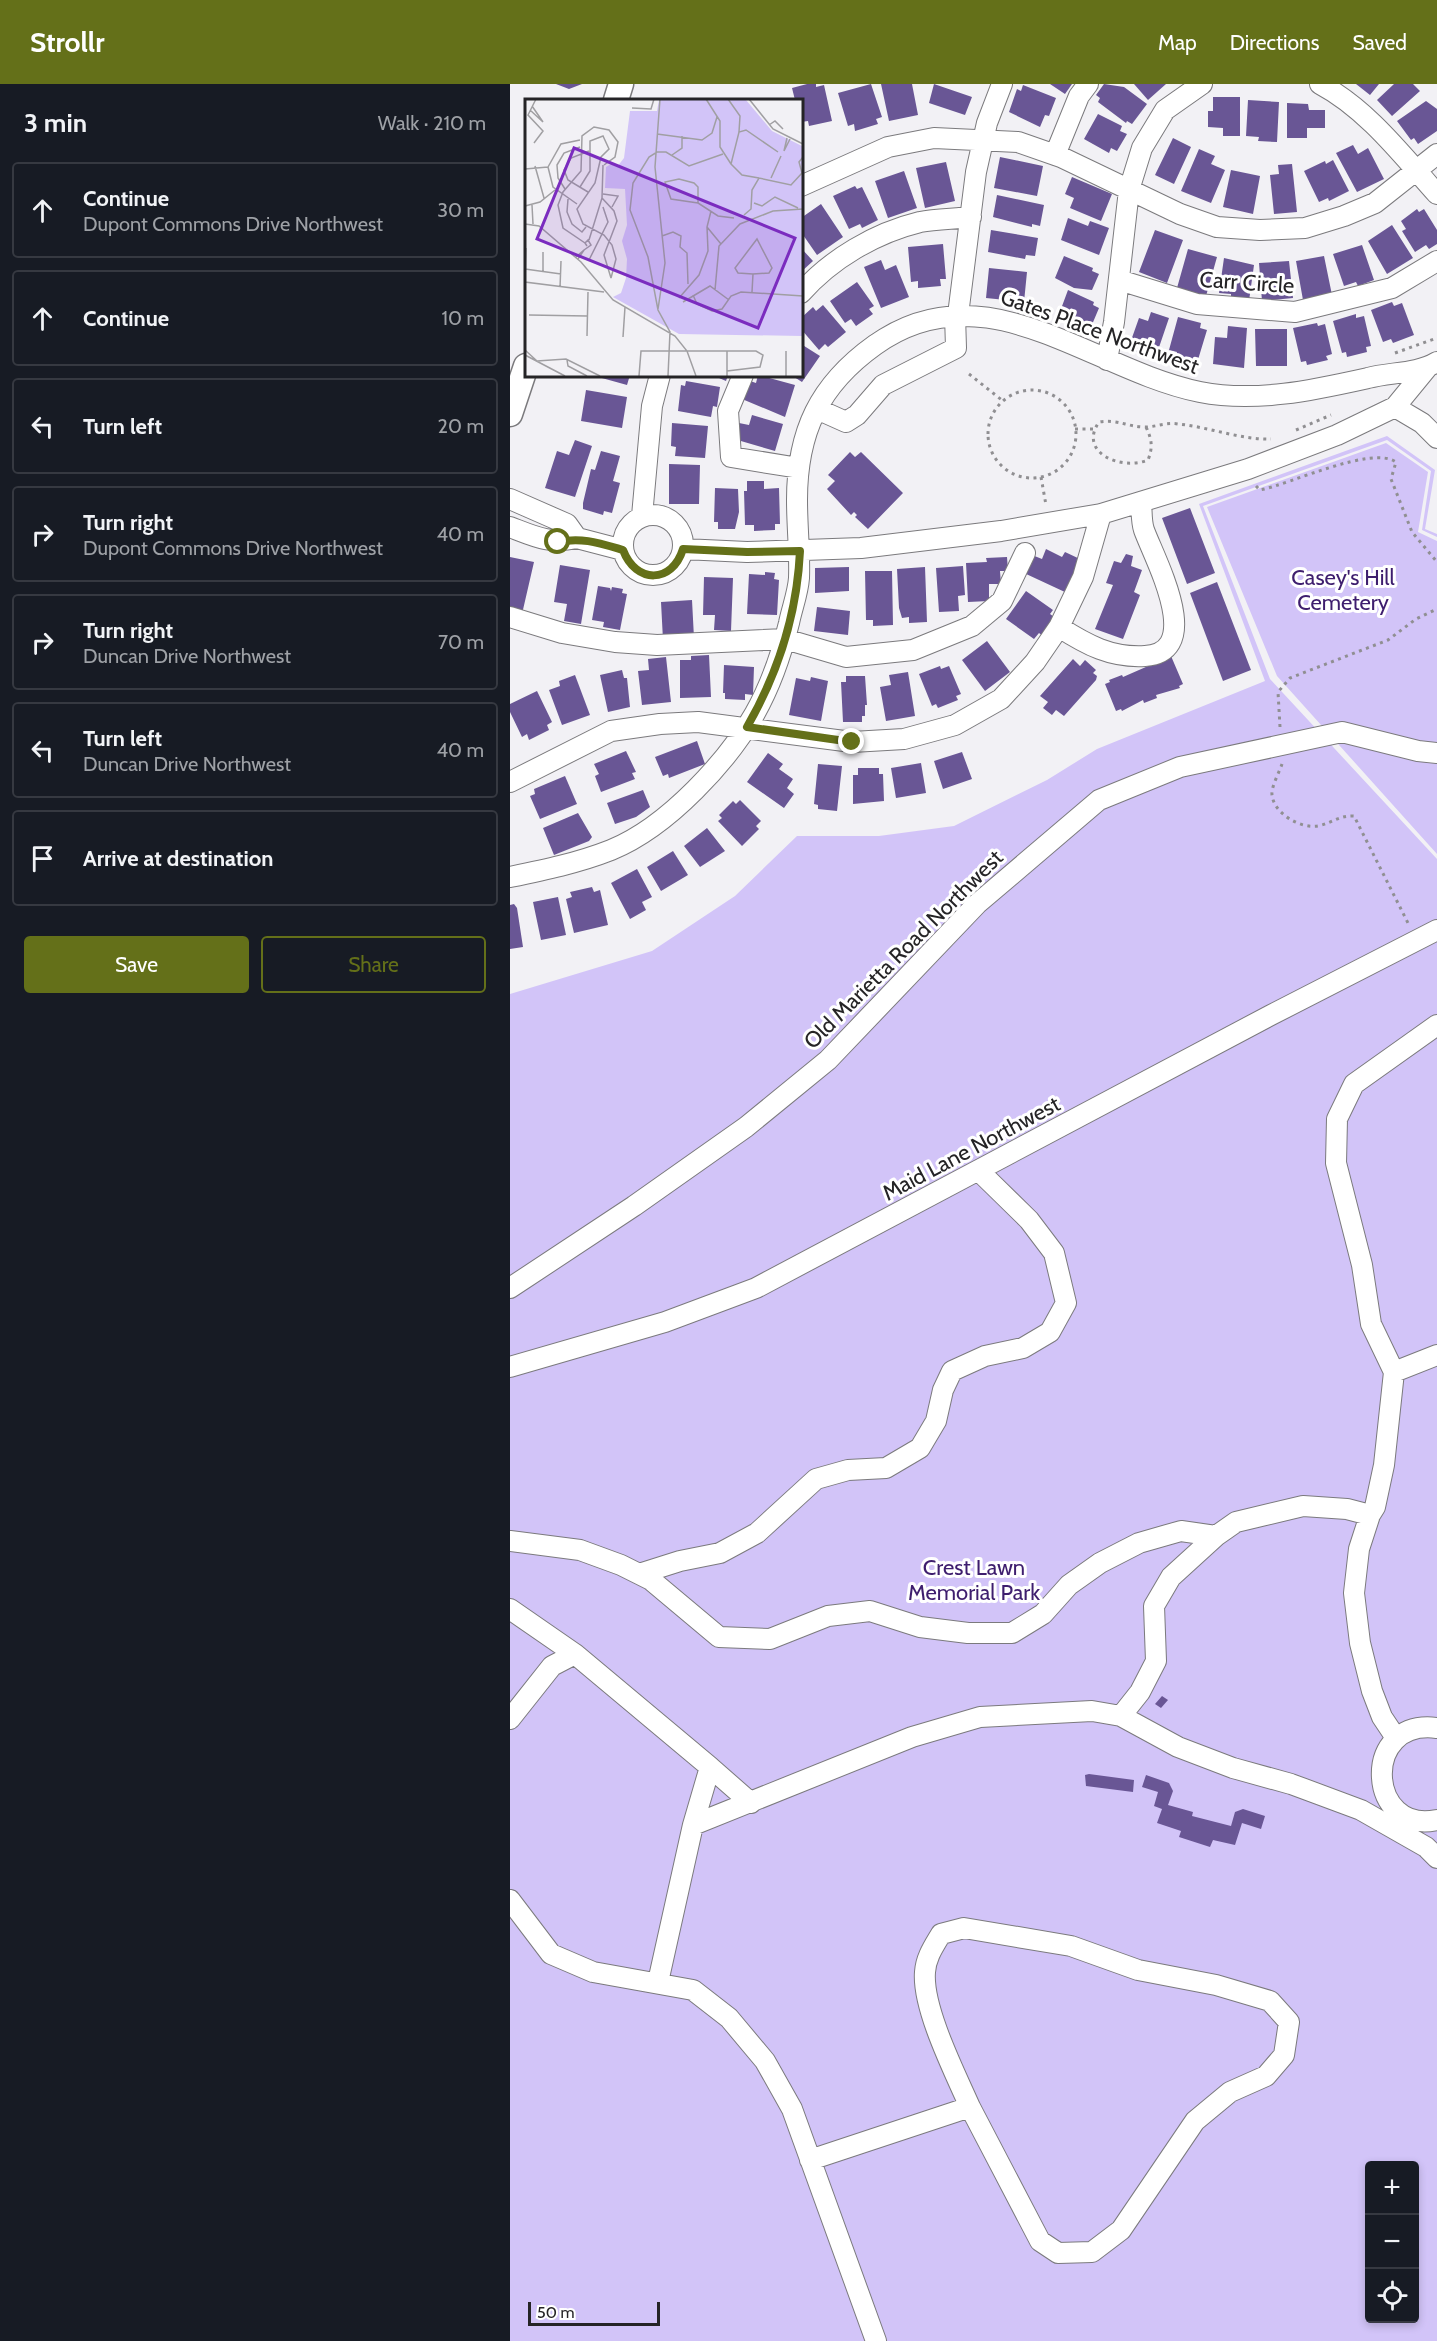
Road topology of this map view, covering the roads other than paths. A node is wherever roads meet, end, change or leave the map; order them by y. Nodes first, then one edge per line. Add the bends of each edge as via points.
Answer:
1 (621, 84) edge
2 (1002, 84) edge
3 (1088, 84) edge
4 (1202, 84) edge
5 (1320, 84) edge
6 (616, 99) edge
7 (983, 139) junction
8 (1437, 154) edge
9 (1055, 155) junction
10 (1417, 171) junction
11 (802, 186) edge
12 (1129, 190) junction
13 (1437, 194) edge
14 (971, 217) junction
15 (1437, 261) edge
16 (1119, 280) junction
17 (802, 292) edge
18 (956, 315) junction
19 (1107, 360) junction
20 (1432, 365) edge
21 (525, 369) edge
22 (660, 376) edge
23 (742, 376) edge
24 (1395, 407) junction
25 (817, 409) junction
26 (510, 414) edge
27 (1437, 438) edge
28 (799, 468) junction
29 (510, 499) edge
30 (1141, 502) junction
31 (1101, 514) junction
32 (642, 516) junction
33 (510, 527) edge
34 (577, 538) junction
35 (683, 549) junction
36 (623, 550) junction
37 (800, 551) junction
38 (1024, 553) dead end
39 (510, 617) edge
40 (1059, 627) junction
41 (785, 639) junction
42 (747, 727) junction
43 (1437, 753) edge
44 (510, 782) edge
45 (510, 877) edge
46 (1437, 930) edge
47 (1437, 1025) edge
48 (980, 1171) junction
49 (510, 1288) edge
50 (1437, 1355) edge
51 (510, 1367) edge
52 (1394, 1372) junction
53 (1370, 1515) junction
54 (1216, 1536) junction
55 (510, 1541) edge
56 (639, 1574) junction
57 (510, 1609) edge
58 (574, 1654) junction
59 (1121, 1716) junction
60 (510, 1719) edge
61 (1437, 1728) edge
62 (1396, 1738) junction
63 (710, 1767) junction
64 (751, 1803) junction
65 (1437, 1820) edge
66 (693, 1825) junction
67 (1437, 1858) edge
68 (510, 1900) edge
69 (657, 1982) junction
70 (970, 2107) junction
71 (810, 2160) junction
72 (876, 2341) edge

1 - 6 main road
2 - 7 street
3 - 9 street
4 - 12 street via 1165,110 1151,129
5 - 10 street via 1362,113
7 - 9 street via 1018,142
7 - 11 street via 934,138 888,147
7 - 14 street
8 - 10 street
9 - 12 street
10 - 12 street via 1375,203 1344,216 1294,228 1217,228
10 - 13 street
12 - 16 street
14 - 17 street via 920,222 855,248 815,277
14 - 18 street
15 - 16 street, Carr Circle via 1392,288 1295,312 1197,304
16 - 19 street
18 - 19 street, Gates Place Northwest via 989,315 1017,323
18 - 25 street, Gates Place Northwest via 915,325 879,342 844,369
18 - 25 street via 956,348 883,385 857,415 846,422
19 - 20 street, Gates Place Northwest via 1165,384 1195,391 1264,396 1311,391
20 - 24 street
21 - 26 main road
22 - 32 street via 652,406
23 - 28 street via 728,411 731,456
24 - 27 street via 1422,423
24 - 30 street via 1337,435 1248,469
25 - 28 street, Gates Place Northwest via 805,434
28 - 37 street, Gates Place Northwest
29 - 34 street via 567,524
30 - 31 street
30 - 40 street via 1143,527 1171,598 1176,623 1171,642 1154,655 1131,657 1107,653
31 - 37 street via 906,544
31 - 40 street via 1083,577
32 - 35 street via 657,514 669,519 682,536
32 - 36 street via 625,531
33 - 34 street via 558,542
34 - 36 street
35 - 36 street via 673,568 650,575 637,571
35 - 37 street
37 - 41 street, Gates Place Northwest via 798,583
38 - 41 street via 1002,601 972,626 913,650 846,657
39 - 41 street via 562,633 615,642 657,645
40 - 42 street via 1035,662 1001,699 955,725 904,739 852,742
41 - 42 street, Gates Place Northwest via 768,690
42 - 44 street via 698,722 611,732
42 - 45 street, Gates Place Northwest via 726,760 665,819 613,849 562,866
43 - 49 street, Old Marietta Road Northwest via 1342,732 1180,767 1098,800 977,904 828,1060 746,1127
46 - 48 street, Maid Lane Northwest
47 - 52 street via 1354,1084 1337,1119 1336,1163 1362,1265 1371,1324
48 - 51 street, Maid Lane Northwest via 756,1288 665,1322
48 - 56 street via 1029,1220 1054,1253 1066,1303 1050,1332 1023,1348 985,1356 952,1371 936,1421 920,1448 886,1468 848,1470 816,1479 757,1533 720,1553
50 - 52 street
52 - 53 street via 1384,1465 1376,1506
53 - 54 street via 1303,1506 1236,1522
53 - 62 street via 1359,1549 1354,1593 1372,1691
54 - 56 street via 1181,1532 1139,1543 1100,1563 1069,1585 1043,1614 1012,1633 920,1627 870,1611 828,1616 770,1639 719,1637
54 - 59 street via 1171,1576 1154,1606 1156,1661 1140,1692
55 - 56 street via 580,1550
57 - 58 street
58 - 60 street via 552,1666
58 - 63 street
59 - 64 street via 1092,1711 980,1717 912,1737
59 - 67 street via 1211,1760 1361,1810 1426,1846
61 - 62 street via 1426,1726
62 - 65 street via 1384,1755 1380,1777 1384,1793 1396,1809 1410,1818
63 - 64 street
63 - 66 street
64 - 66 street
66 - 69 street
68 - 69 street via 551,1954 593,1972
69 - 71 street via 693,1990 729,2018 765,2061 792,2109
70 - 70 street via 1040,2241 1058,2253 1092,2252 1121,2230 1194,2121 1230,2092 1266,2076 1284,2055 1289,2022 1270,2001 1216,1985 1138,1970 1071,1946 964,1928 941,1934 929,1953 924,1973 930,2007
70 - 71 street
71 - 72 street

